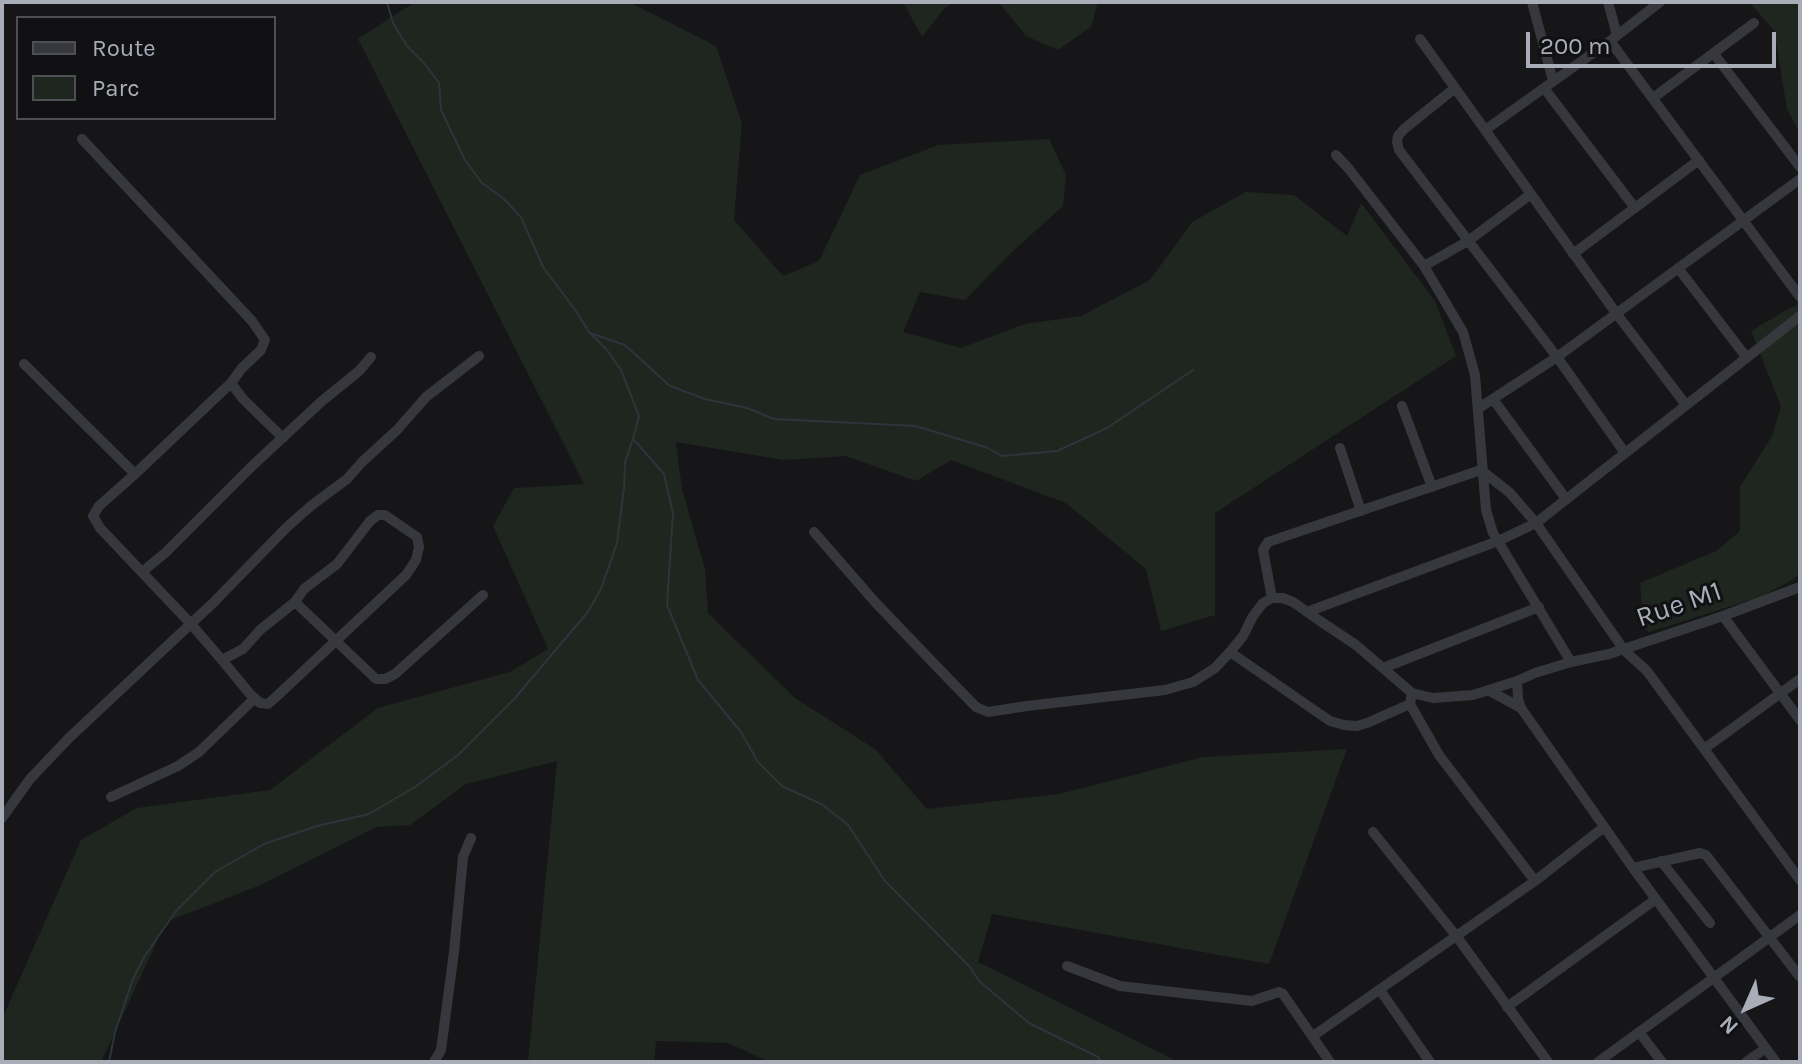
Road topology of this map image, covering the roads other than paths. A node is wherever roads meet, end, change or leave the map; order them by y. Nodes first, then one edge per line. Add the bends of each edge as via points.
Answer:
1 (1532, 2) edge
2 (1608, 2) edge
3 (1660, 2) edge
4 (1754, 23) dead end
5 (1614, 38) junction
6 (1420, 39) dead end
7 (1714, 54) junction
8 (1548, 85) junction
9 (1455, 88) junction
10 (1653, 98) junction
11 (1485, 130) junction
12 (82, 139) dead end
13 (1336, 155) dead end
14 (1699, 160) junction
15 (1800, 167) edge
16 (1800, 179) edge
17 (1531, 194) junction
18 (1635, 208) junction
19 (1744, 220) junction
20 (1468, 241) junction
21 (1573, 254) junction
22 (1424, 266) junction
23 (1678, 268) junction
24 (1800, 297) edge
25 (1616, 313) junction
26 (1800, 316) edge
27 (479, 356) dead end
28 (371, 357) dead end
29 (1557, 357) junction
30 (1747, 358) junction
31 (24, 364) dead end
32 (231, 383) junction
33 (1493, 399) junction
34 (1686, 405) junction
35 (1402, 406) dead end
36 (1479, 408) junction
37 (283, 438) junction
38 (1340, 448) dead end
39 (1625, 453) junction
40 (1481, 470) junction
41 (135, 474) junction
42 (1432, 487) junction
43 (1566, 499) junction
44 (1361, 511) junction
45 (1536, 523) junction
46 (814, 532) dead end
47 (1498, 541) junction
48 (142, 572) junction
49 (1800, 587) edge
50 (483, 595) dead end
51 (1272, 598) junction
52 (295, 602) junction
53 (1539, 607) junction
54 (1307, 612) junction
55 (1723, 616) junction
56 (191, 624) junction
57 (337, 640) junction
58 (1624, 650) junction
59 (1230, 652) junction
60 (222, 660) junction
61 (1571, 662) junction
62 (1383, 668) junction
63 (1800, 679) edge
64 (1517, 681) junction
65 (1490, 691) junction
66 (1780, 693) junction
67 (255, 698) junction
68 (1411, 698) junction
69 (1521, 708) junction
70 (1800, 720) edge
71 (1704, 749) junction
72 (111, 797) dead end
73 (2, 818) edge
74 (1604, 827) junction
75 (1373, 832) dead end
76 (471, 838) dead end
77 (1661, 861) junction
78 (1633, 868) junction
79 (1800, 880) edge
80 (1535, 881) junction
81 (1656, 899) junction
82 (1800, 915) edge
83 (1710, 923) dead end
84 (1457, 937) junction
85 (1769, 937) junction
86 (1067, 966) dead end
87 (1800, 977) edge
88 (1713, 978) junction
89 (1380, 990) junction
90 (1507, 1007) junction
91 (1639, 1032) junction
92 (1313, 1036) junction
93 (1766, 1048) junction
94 (434, 1062) edge
95 (1330, 1062) edge
96 (1430, 1062) edge
97 (1548, 1062) edge
98 (1598, 1062) edge
99 (1662, 1062) edge
100 (1746, 1062) edge
101 (1776, 1062) edge

1 - 8 street
2 - 5 street
3 - 5 street
4 - 7 street
5 - 8 street
5 - 10 street
6 - 9 street
7 - 10 street
7 - 15 street
8 - 11 street
8 - 18 street
9 - 11 street
9 - 20 street via 1404,129 1397,142
10 - 14 street
11 - 17 street
12 - 32 street via 265,340
13 - 22 street
14 - 18 street
14 - 19 street
16 - 19 street
17 - 20 street
17 - 21 street
18 - 21 street
19 - 23 street
19 - 24 street
20 - 22 street
20 - 29 street
21 - 25 street
22 - 36 street via 1463,332
23 - 25 street
23 - 30 street
25 - 29 street
25 - 34 street
26 - 30 street
27 - 56 street via 426,397 347,479 287,527
28 - 37 street
29 - 33 street
29 - 39 street
30 - 34 street
31 - 41 street
32 - 37 street
32 - 41 street
33 - 36 street
33 - 43 street
34 - 39 street
35 - 42 street
36 - 40 street
37 - 48 street
38 - 44 street
39 - 43 street
40 - 42 street
40 - 45 street
40 - 47 street via 1486,510
41 - 48 street via 93,516
42 - 44 street
43 - 45 street
44 - 51 street via 1268,542 1263,550
45 - 47 street
45 - 58 street
46 - 59 street via 976,707 988,712 1165,690 1205,676
47 - 53 street
47 - 54 street
48 - 56 street
49 - 55 street, Rue M1
50 - 57 street via 385,679 376,679
51 - 54 street via 1283,598
51 - 59 street via 1263,603
52 - 57 street
52 - 57 street via 337,564 378,515 417,537 416,560 406,575
52 - 60 street via 243,649
53 - 61 street
53 - 62 street
54 - 62 street
55 - 58 street, Rue M1
55 - 66 street
56 - 60 street
56 - 73 street via 69,738
57 - 67 street via 268,704
58 - 61 street, Rue M1
58 - 71 street via 1647,671
59 - 68 street via 1330,721 1344,725 1367,723
60 - 67 street
61 - 64 street, Rue M1
62 - 68 street
63 - 66 street
64 - 65 street, Rue M1
64 - 69 street
65 - 68 street, Rue M1
65 - 69 street
66 - 70 street
66 - 71 street
67 - 72 street via 199,752
68 - 80 street via 1439,755
69 - 74 street
71 - 79 street
74 - 78 street
74 - 80 street
75 - 84 street
76 - 94 street via 463,857 441,1050
77 - 78 street
77 - 83 street
77 - 85 street via 1706,855
78 - 81 street
80 - 84 street
81 - 88 street
81 - 90 street
82 - 85 street
84 - 89 street
84 - 90 street
85 - 87 street
85 - 88 street
86 - 92 street via 1120,986 1252,1001 1279,992
88 - 91 street
88 - 93 street
89 - 92 street
89 - 96 street
90 - 97 street
91 - 98 street
91 - 99 street
92 - 95 street
93 - 100 street
93 - 101 street

